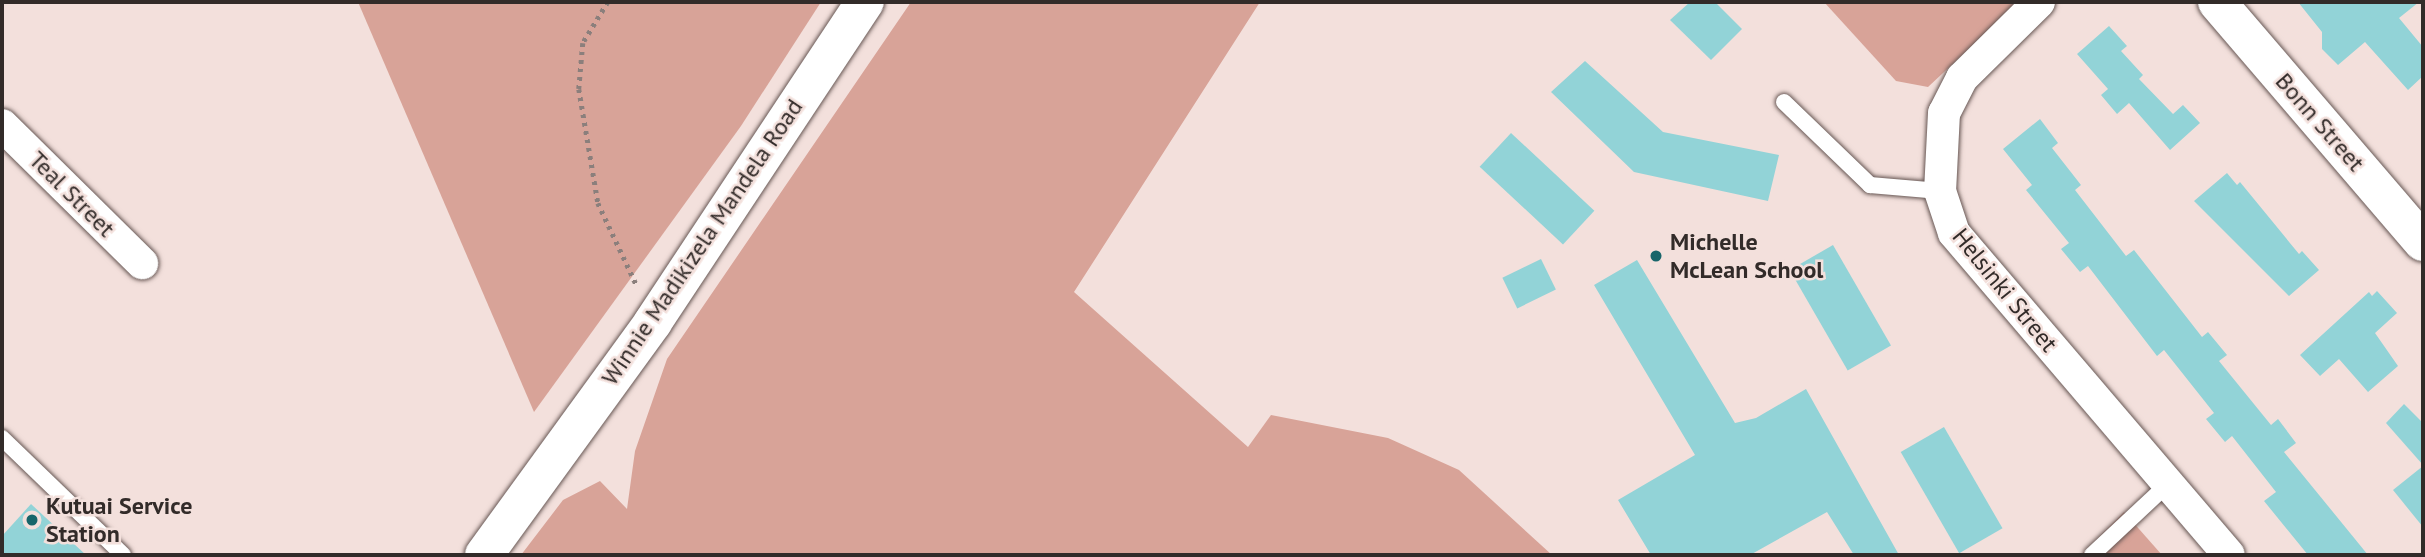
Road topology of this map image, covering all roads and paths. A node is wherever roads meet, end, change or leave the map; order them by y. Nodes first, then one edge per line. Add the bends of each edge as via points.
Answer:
1 (608, 2) edge
2 (865, 2) edge
3 (2039, 2) edge
4 (2217, 2) edge
5 (1784, 102) dead end
6 (2, 125) edge
7 (1940, 191) junction
8 (2423, 242) edge
9 (142, 263) dead end
10 (653, 322) junction
11 (2, 438) edge
12 (535, 480) junction
13 (2168, 484) junction
14 (123, 555) edge
15 (459, 555) edge
16 (484, 555) edge
17 (2092, 555) edge
18 (2229, 555) edge

1 - 10 path via 583,43 579,89 598,204
2 - 10 main road, Winnie Madikizela Mandela Road
3 - 7 street, Helsinki Street via 1962,78 1944,113
4 - 8 main road, Bonn Street
5 - 7 lane via 1870,185
6 - 9 street, Teal Street
7 - 13 street, Helsinki Street via 1954,233
10 - 12 main road, Winnie Madikizela Mandela Road
11 - 14 lane
12 - 15 main road
12 - 16 main road
13 - 17 lane
13 - 18 street, Helsinki Street

